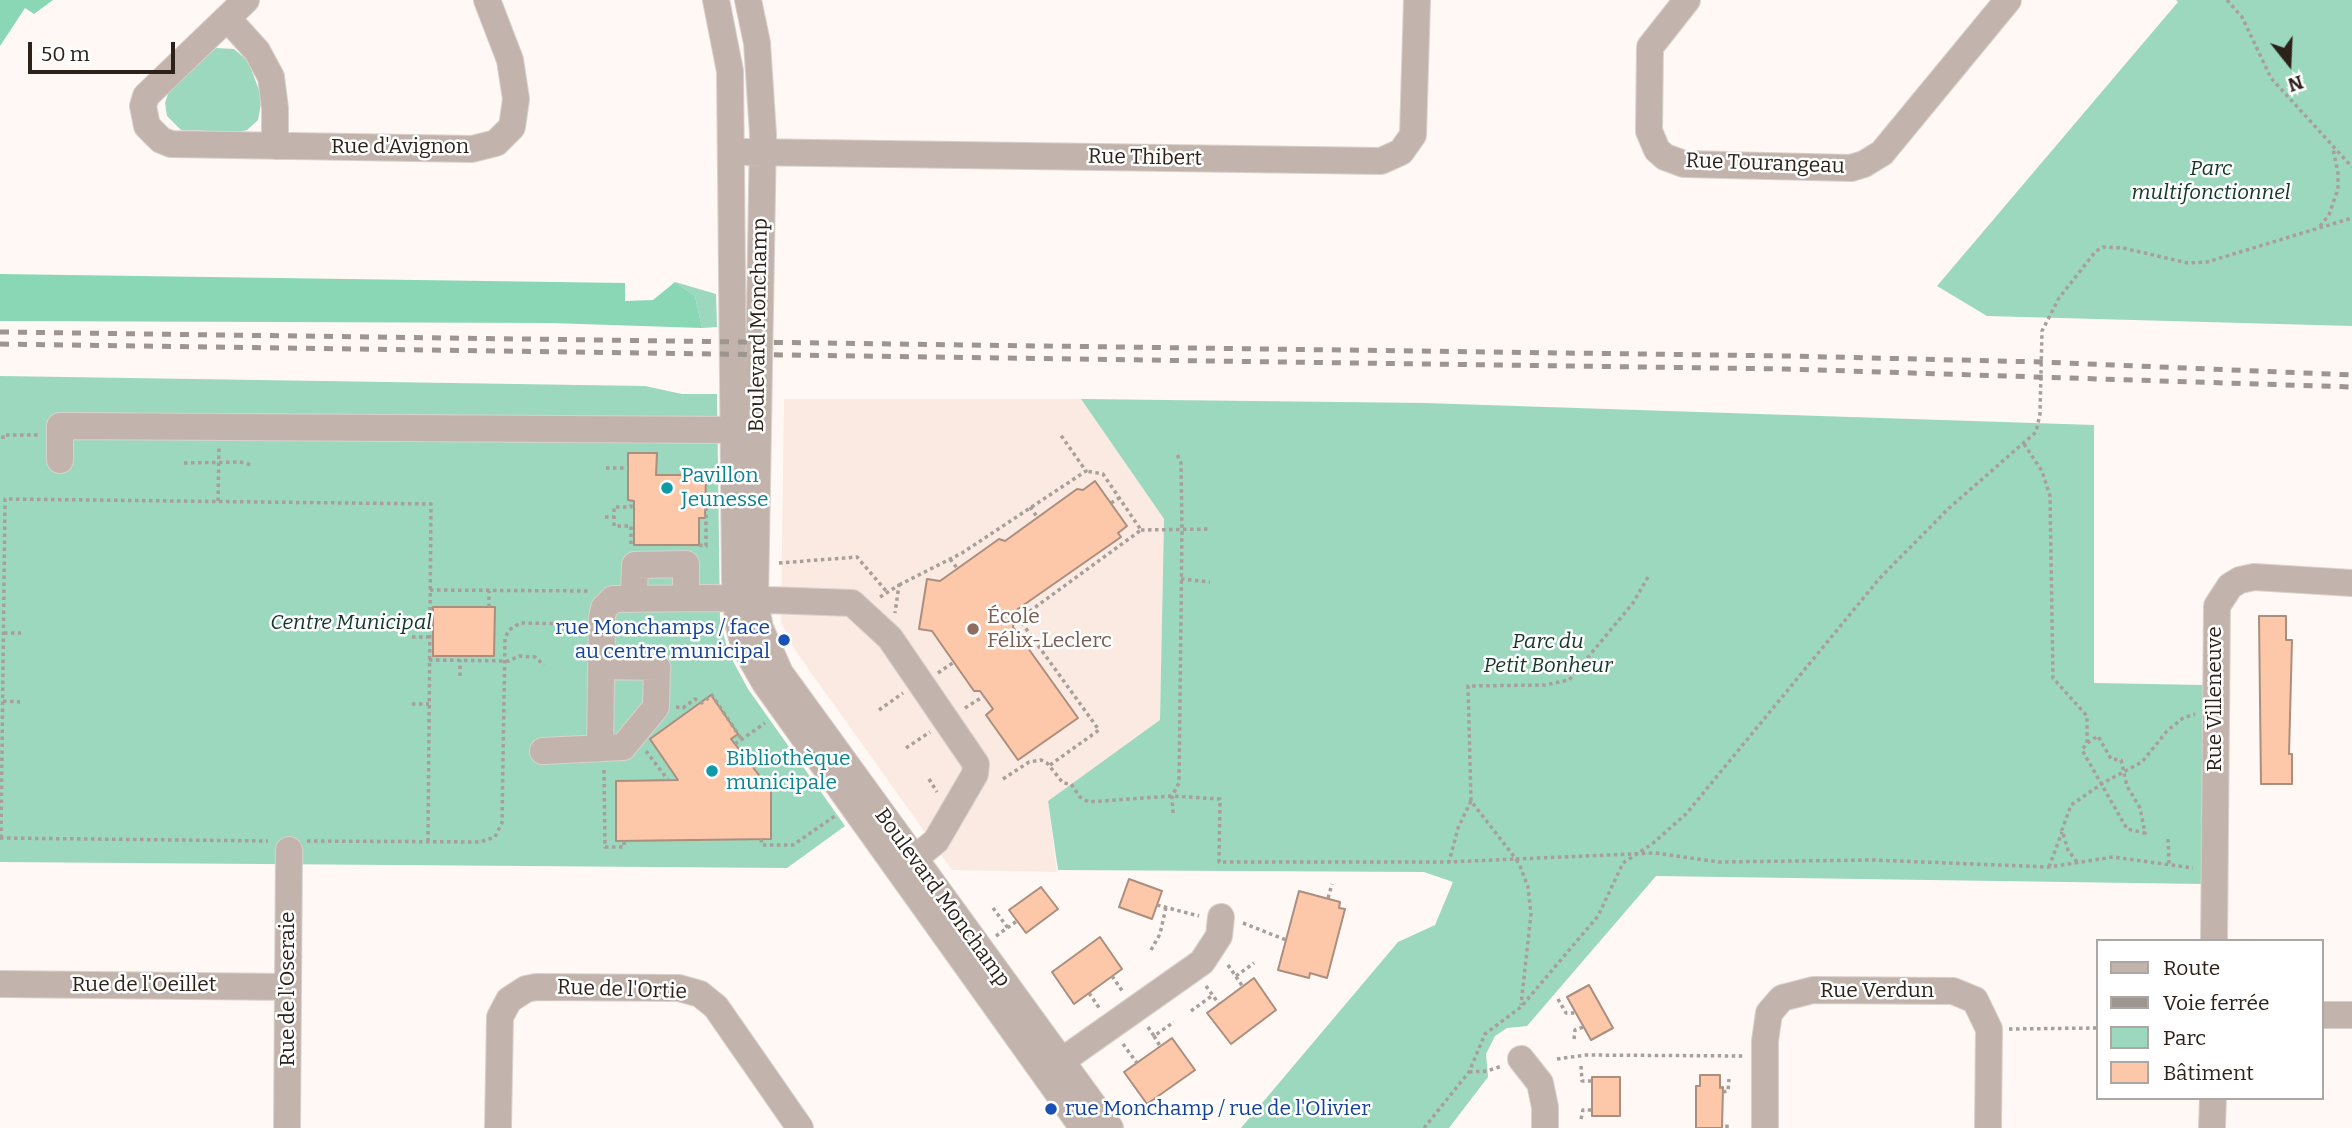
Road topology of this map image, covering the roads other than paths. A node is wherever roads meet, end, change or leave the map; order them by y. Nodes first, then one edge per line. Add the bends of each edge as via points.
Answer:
1 (487, 0) edge
2 (716, 0) edge
3 (748, 0) edge
4 (1417, 0) edge
5 (1687, 0) edge
6 (2008, 0) edge
7 (237, 9) edge
8 (275, 146) junction
9 (732, 152) junction
10 (763, 152) junction
11 (732, 430) junction
12 (60, 460) dead end
13 (2352, 583) edge
14 (746, 601) junction
15 (600, 666) junction
16 (543, 751) dead end
17 (602, 753) junction
18 (289, 844) road end
19 (914, 859) junction
20 (1221, 919) road end
21 (2214, 939) edge
22 (0, 984) edge
23 (288, 986) junction
24 (2324, 1015) edge
25 (2352, 1015) edge
26 (1521, 1059) dead end
27 (1052, 1067) junction
28 (2213, 1100) edge
29 (786, 1123) edge
30 (287, 1128) edge
31 (498, 1128) edge
32 (1083, 1128) edge
33 (1110, 1128) edge
34 (1545, 1128) edge
35 (1765, 1128) edge
36 (1988, 1128) edge
37 (2212, 1128) edge

1 - 8 street, Rue d'Avignon via 503,38 516,99 515,120 503,139 472,149
2 - 9 street, Boulevard Monchamp via 730,71
3 - 10 street, Boulevard Monchamp via 758,56
4 - 10 street, Rue Thibert via 1413,135 1401,152 1381,161
5 - 6 street, Rue Tourangeau via 1650,47 1648,117 1657,150 1684,164 1852,167 1882,153
7 - 8 street, Rue d'Avignon via 271,78
7 - 8 street, Rue d'Avignon via 146,96 147,126 172,144
9 - 10 street, Rue Thibert
9 - 11 street, Boulevard Monchamp
10 - 14 street, Boulevard Monchamp
11 - 12 street via 60,426
11 - 14 street, Boulevard Monchamp
13 - 21 street, Rue Villeneuve via 2254,577 2230,586 2217,606
14 - 15 street via 686,598 686,564 635,565 634,597 614,599 604,608
14 - 19 street, Boulevard Monchamp via 780,673
14 - 19 street via 852,603 890,638 976,764 975,774 936,841
14 - 27 street, Boulevard Monchamp via 741,635 756,670
15 - 17 street
15 - 17 street via 657,667 657,702 627,744
16 - 17 street
18 - 23 street, Rue de l'Oseraie
19 - 27 street, Boulevard Monchamp
20 - 27 street via 1214,946 1202,962
22 - 23 street, Rue de l'Oeillet
23 - 30 street, Rue de l'Oseraie
24 - 25 street
26 - 34 street via 1540,1083
27 - 32 street, Boulevard Monchamp
27 - 33 street, Boulevard Monchamp
28 - 37 street
29 - 31 street, Rue de l'Ortie via 716,1007 700,994 679,988 536,987 509,1000 500,1017
35 - 36 street, Rue Verdun via 1769,1013 1782,998 1813,990 1953,991 1975,1000 1989,1029

